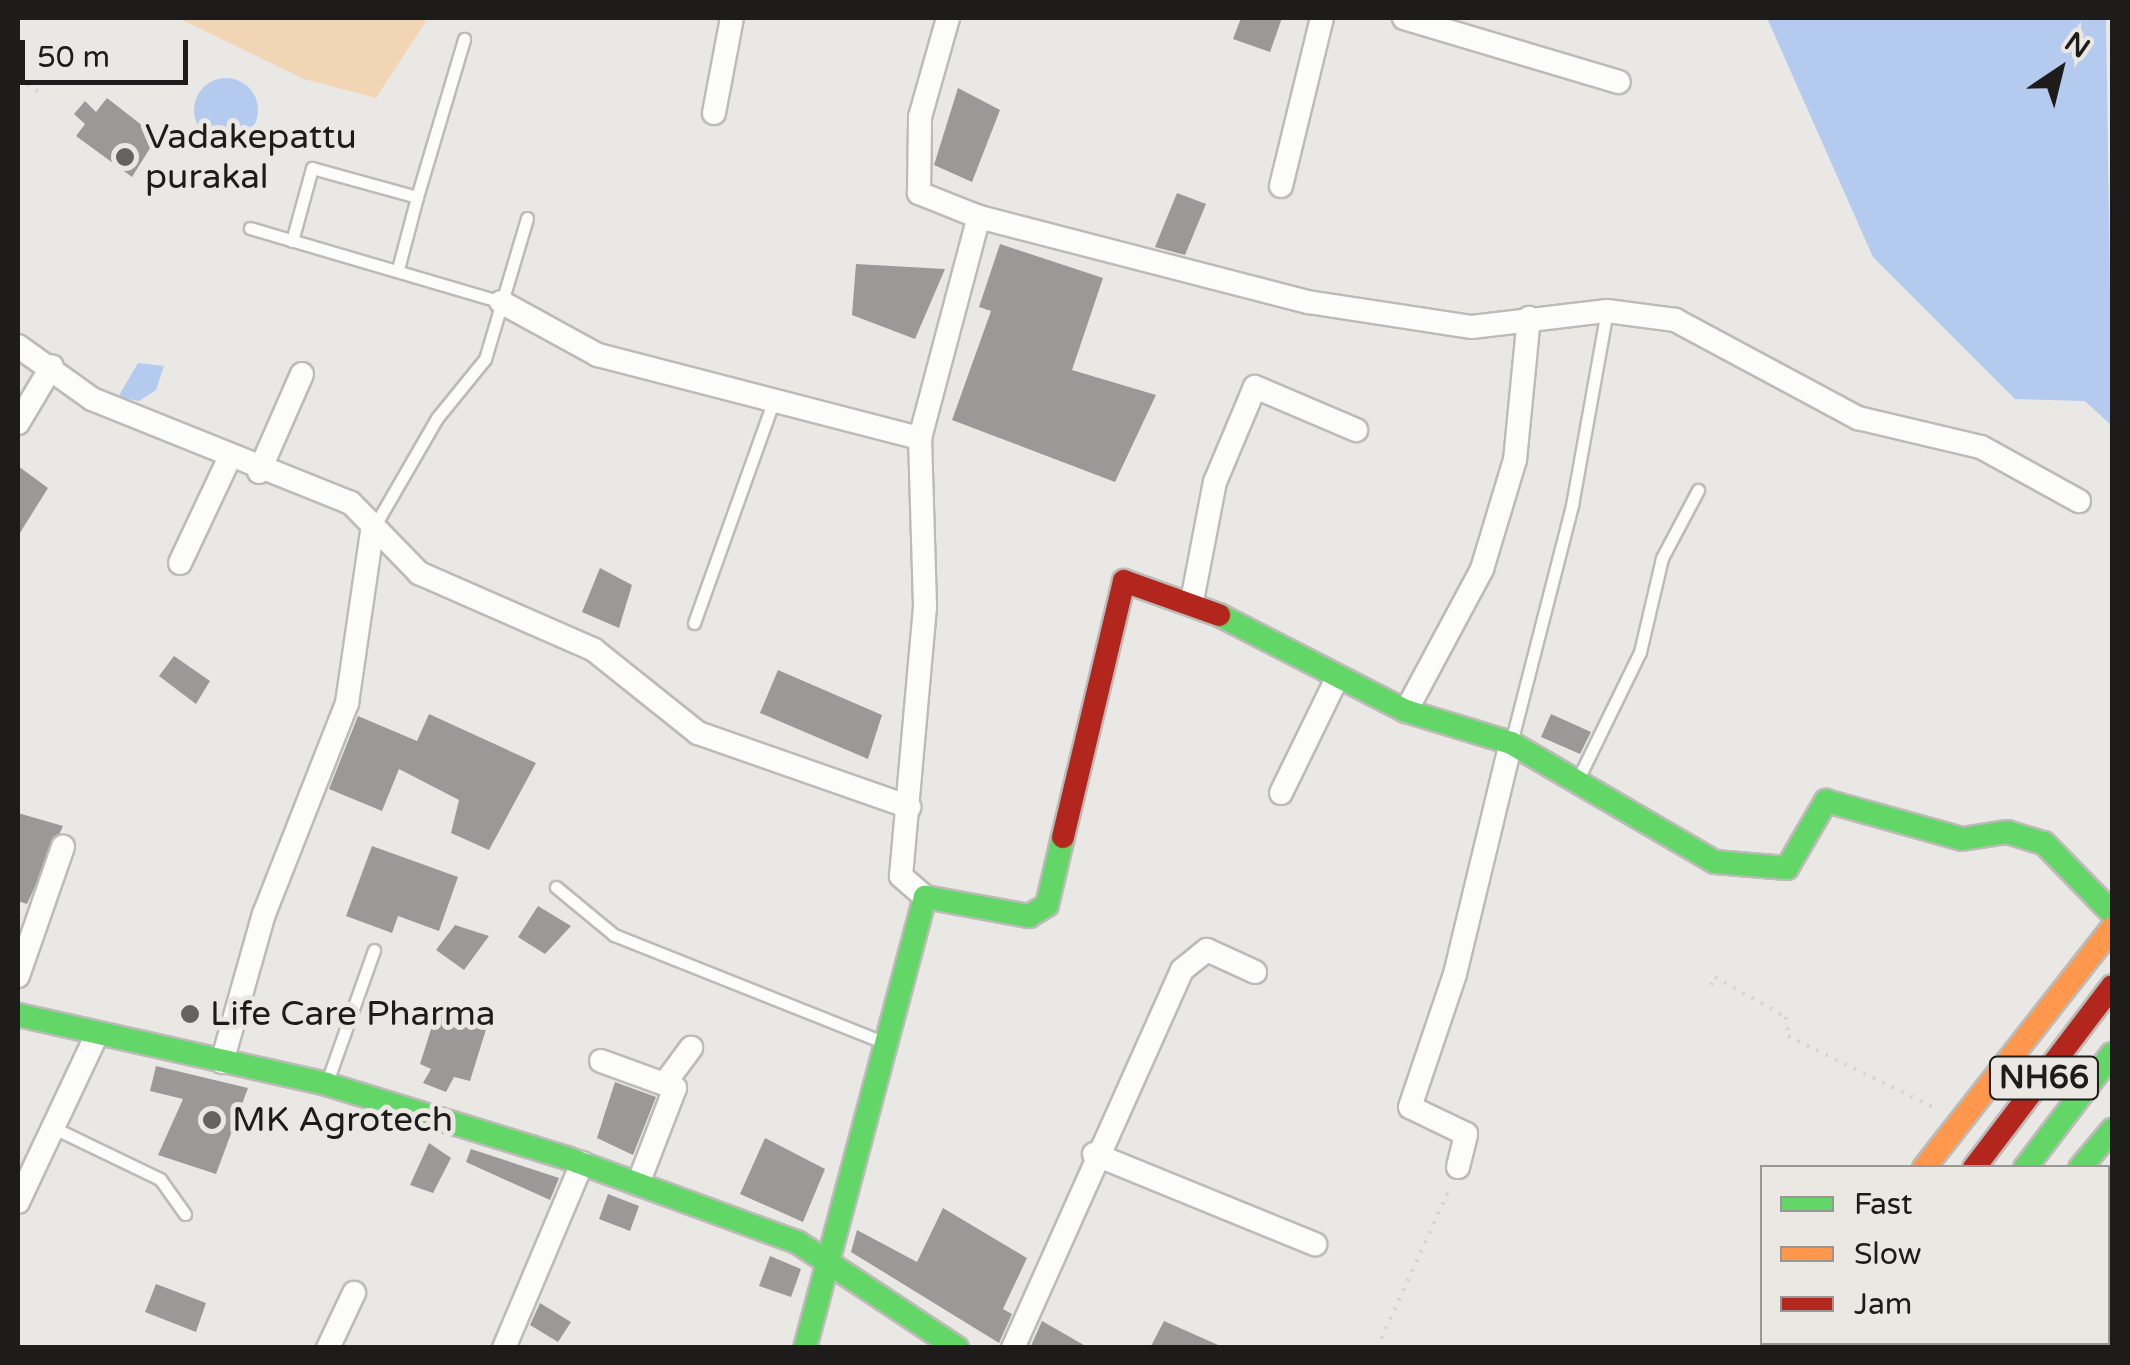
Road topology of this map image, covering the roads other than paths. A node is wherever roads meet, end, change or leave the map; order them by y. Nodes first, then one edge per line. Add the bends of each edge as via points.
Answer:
1 (732, 18) edge
2 (948, 18) edge
3 (1322, 18) edge
4 (1404, 18) edge
5 (464, 39) dead end
6 (1619, 82) dead end
7 (714, 114) dead end
8 (1281, 186) dead end
9 (417, 197) junction
10 (979, 217) junction
11 (527, 218) dead end
12 (250, 228) dead end
13 (292, 241) junction
14 (398, 268) junction
15 (501, 302) junction
16 (1607, 310) junction
17 (1529, 318) junction
18 (18, 346) edge
19 (52, 366) junction
20 (302, 374) dead end
21 (773, 402) junction
22 (18, 423) edge
23 (1356, 430) dead end
24 (920, 438) junction
25 (229, 459) junction
26 (259, 472) junction
27 (1698, 490) dead end
28 (2078, 502) dead end
29 (372, 531) junction
30 (180, 564) dead end
31 (1192, 602) junction
32 (694, 623) dead end
33 (1336, 680) junction
34 (1406, 711) junction
35 (1511, 743) junction
36 (1577, 780) junction
37 (1281, 793) dead end
38 (909, 808) junction
39 (63, 846) dead end
40 (556, 887) dead end
41 (926, 897) junction
42 (2112, 913) edge
43 (2112, 928) edge
44 (374, 950) dead end
45 (1254, 972) dead end
46 (18, 976) edge
47 (2112, 986) edge
48 (18, 1015) edge
49 (97, 1034) junction
50 (886, 1042) junction
51 (691, 1048) dead end
52 (2112, 1054) edge
53 (601, 1061) dead end
54 (222, 1062) junction
55 (665, 1083) junction
56 (326, 1084) junction
57 (54, 1128) junction
58 (2112, 1130) edge
59 (1094, 1154) junction
60 (582, 1164) junction
61 (1926, 1165) edge
62 (1976, 1165) edge
63 (2027, 1165) edge
64 (2083, 1165) edge
65 (1458, 1167) road end
66 (638, 1184) junction
67 (18, 1202) edge
68 (185, 1214) dead end
69 (1315, 1244) dead end
70 (828, 1261) junction
71 (354, 1292) dead end
72 (328, 1348) edge
73 (504, 1348) edge
74 (804, 1348) edge
75 (958, 1348) edge
76 (1013, 1348) edge

1 - 7 street
2 - 10 street via 920,117 919,193
3 - 8 street
4 - 6 street
5 - 9 lane
9 - 13 lane via 312,168
9 - 14 lane
10 - 17 street via 1308,302 1472,327
10 - 24 street
11 - 15 lane
12 - 13 lane
13 - 14 lane
14 - 15 lane
15 - 21 street via 598,355
15 - 29 lane via 486,359 437,418
16 - 17 street
16 - 28 street via 1675,320 1858,418 1981,447
16 - 35 lane via 1572,505
17 - 34 street via 1515,460 1482,569
18 - 19 street
19 - 22 street
19 - 25 street via 92,399
20 - 26 street
21 - 24 street
21 - 32 lane
23 - 31 street via 1256,387 1216,482
24 - 38 street via 925,606
25 - 26 street
25 - 30 street
26 - 29 street via 351,503
27 - 36 lane via 1662,558 1640,652
29 - 38 street via 457,596 594,650 698,733
29 - 54 street via 347,703 264,914
31 - 33 main road
31 - 41 main road via 1124,581 1114,597 1047,905 1029,916
33 - 34 main road
33 - 37 street
34 - 35 main road
35 - 36 main road
35 - 65 street via 1454,974 1410,1107 1466,1134
36 - 42 main road via 1715,862 1787,868 1826,800 1962,839 2007,832 2044,843
38 - 41 street via 900,876
39 - 46 street
40 - 50 lane via 614,935 852,1036
41 - 50 main road
43 - 61 main road
44 - 56 lane
45 - 59 street via 1207,950 1182,970
47 - 62 main road, NH66
48 - 49 main road
49 - 54 main road
49 - 57 street
50 - 70 main road
51 - 55 street
52 - 63 main road, NH66
53 - 55 street
54 - 56 main road
55 - 66 street via 675,1088
56 - 60 main road
57 - 67 street
57 - 68 lane via 160,1178
58 - 64 main road
59 - 69 street
59 - 76 street
60 - 66 main road
60 - 73 street
66 - 70 main road
70 - 74 main road
70 - 75 main road
71 - 72 street

